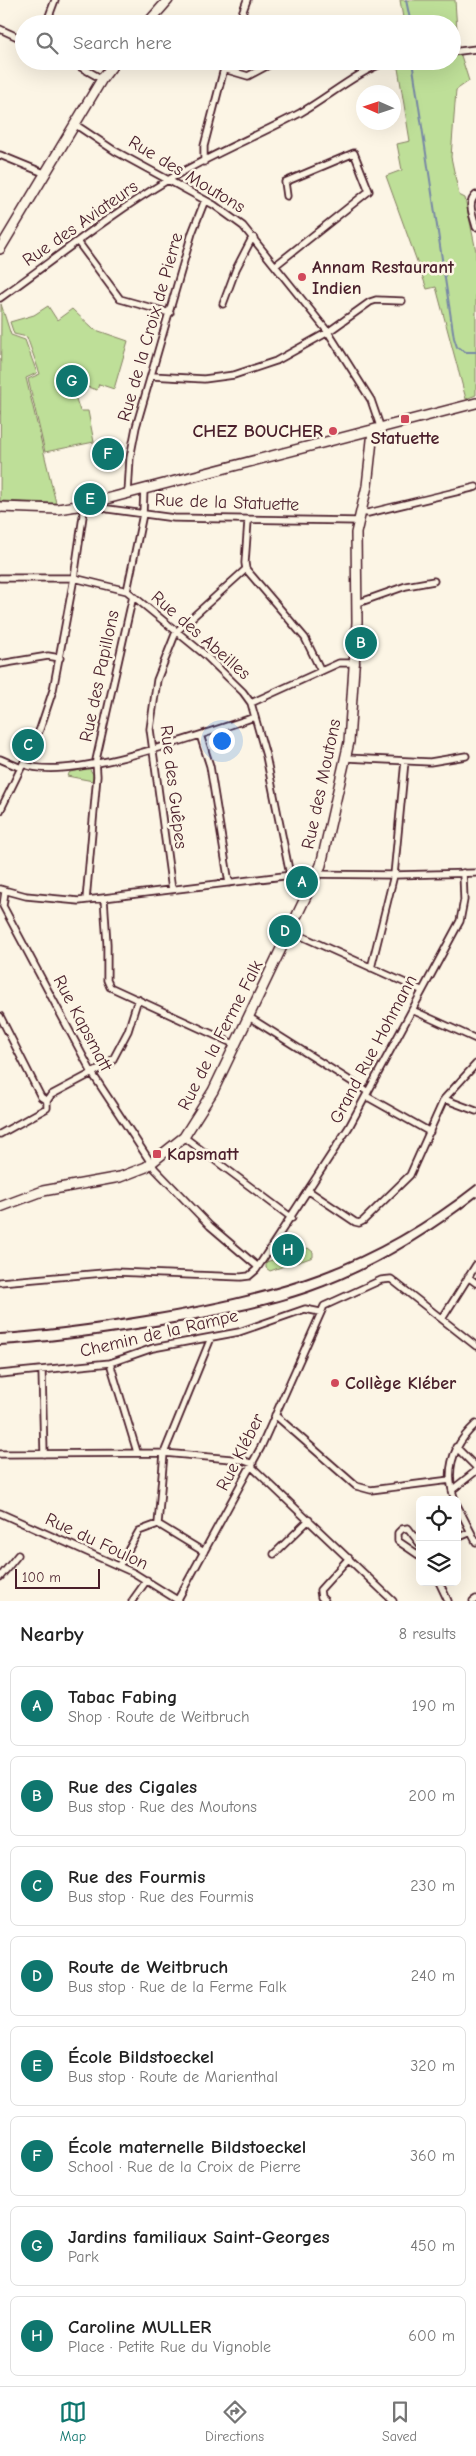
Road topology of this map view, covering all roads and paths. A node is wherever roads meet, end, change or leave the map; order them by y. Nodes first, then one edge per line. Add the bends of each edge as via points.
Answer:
1 (55, 0) edge
2 (168, 0) edge
3 (247, 0) edge
4 (49, 15) edge
5 (155, 15) edge
6 (242, 15) edge
7 (0, 29) edge
8 (15, 36) edge
9 (476, 49) edge
10 (461, 51) edge
11 (86, 70) edge
12 (109, 70) edge
13 (224, 70) edge
14 (227, 70) edge
15 (259, 70) edge
16 (369, 70) edge
17 (102, 79) junction
18 (76, 125) junction
19 (0, 155) edge
20 (204, 162) junction
21 (44, 173) junction
22 (168, 180) junction
23 (476, 195) edge
24 (287, 196) dead end
25 (205, 200) junction
26 (476, 227) edge
27 (254, 238) junction
28 (78, 242) junction
29 (0, 249) edge
30 (276, 265) junction
31 (0, 298) edge
32 (402, 301) dead end
33 (223, 304) dead end
34 (170, 313) junction
35 (328, 332) junction
36 (152, 376) junction
37 (476, 403) edge
38 (377, 430) junction
39 (476, 487) edge
40 (144, 489) junction
41 (128, 493) junction
42 (99, 501) junction
43 (83, 505) junction
44 (0, 507) edge
45 (362, 512) junction
46 (143, 514) junction
47 (248, 521) junction
48 (358, 521) junction
49 (246, 569) junction
50 (0, 578) edge
51 (74, 578) junction
52 (434, 581) dead end
53 (127, 591) junction
54 (133, 596) junction
55 (358, 603) junction
56 (176, 632) junction
57 (60, 658) junction
58 (356, 663) junction
59 (0, 664) edge
60 (321, 671) junction
61 (251, 703) junction
62 (255, 717) junction
63 (200, 734) junction
64 (152, 749) junction
65 (466, 756) dead end
66 (346, 758) junction
67 (0, 759) edge
68 (405, 761) junction
69 (96, 763) junction
70 (22, 766) junction
71 (0, 811) edge
72 (463, 873) junction
73 (476, 873) edge
74 (317, 874) junction
75 (290, 875) junction
76 (394, 875) junction
77 (228, 882) junction
78 (2, 890) edge
79 (172, 890) junction
80 (104, 898) junction
81 (86, 900) junction
82 (1, 903) edge
83 (290, 931) junction
84 (371, 968) junction
85 (421, 990) junction
86 (138, 999) junction
87 (412, 1010) junction
88 (0, 1016) edge
89 (249, 1017) junction
90 (476, 1039) edge
91 (236, 1045) junction
92 (476, 1064) edge
93 (92, 1073) junction
94 (367, 1094) junction
95 (444, 1099) junction
96 (47, 1101) junction
97 (476, 1111) edge
98 (430, 1132) junction
99 (0, 1134) edge
100 (184, 1137) junction
101 (152, 1163) junction
102 (308, 1191) junction
103 (0, 1207) edge
104 (292, 1218) junction
105 (476, 1264) edge
106 (258, 1267) junction
107 (468, 1276) junction
108 (0, 1282) edge
109 (476, 1283) edge
110 (320, 1312) junction
111 (442, 1318) junction
112 (211, 1338) junction
113 (476, 1346) edge
114 (110, 1363) junction
115 (42, 1371) junction
116 (0, 1374) edge
117 (275, 1415) junction
118 (476, 1424) edge
119 (456, 1447) junction
120 (137, 1452) junction
121 (164, 1452) junction
122 (0, 1454) edge
123 (44, 1454) junction
124 (252, 1465) junction
125 (450, 1480) junction
126 (452, 1490) junction
127 (454, 1496) edge
128 (461, 1512) edge
129 (0, 1513) edge
130 (309, 1520) junction
131 (158, 1524) junction
132 (471, 1532) junction
133 (461, 1536) edge
134 (418, 1541) edge
135 (476, 1542) edge
136 (204, 1552) junction
137 (416, 1553) edge
138 (274, 1554) dead end
139 (18, 1555) dead end
140 (349, 1558) junction
141 (119, 1566) junction
142 (0, 1577) edge
143 (147, 1580) junction
144 (441, 1586) edge
145 (476, 1599) edge
146 (132, 1601) edge
147 (178, 1601) edge
148 (325, 1601) edge
149 (393, 1601) edge
150 (448, 1601) edge
151 (473, 1601) edge

1 - 4 street
2 - 5 street
3 - 6 street
7 - 8 street
9 - 10 street
11 - 17 street
12 - 17 street
13 - 20 street via 204,146
14 - 15 street via 248,76
16 - 20 street, Rue des Aviateurs via 324,100
17 - 18 street
18 - 21 street
18 - 22 street, Rue des Moutons
19 - 21 street
20 - 22 street, Rue des Aviateurs
21 - 29 street
22 - 25 street, Rue des Moutons
22 - 28 street, Rue des Aviateurs
23 - 26 street via 471,205
24 - 30 street via 285,182 354,153 370,191
25 - 27 street, Rue des Moutons via 243,226
25 - 34 street, Rue de la Croix de Pierre via 192,233
27 - 30 street, Rue des Moutons
27 - 33 street via 236,269
28 - 31 street, Rue des Aviateurs
28 - 34 street via 120,299
30 - 35 street, Rue des Moutons
32 - 35 street via 370,302
34 - 36 street, Rue de la Croix de Pierre
35 - 36 street via 276,361 234,375 204,379
35 - 38 street, Rue des Moutons via 371,400
36 - 41 street, Rue de la Croix de Pierre via 136,428
37 - 38 street
38 - 40 street
38 - 45 street, Rue des Moutons
39 - 45 street
40 - 41 street
40 - 46 street
41 - 42 street
42 - 43 street
42 - 46 street, Rue de la Statuette via 108,509
43 - 44 street via 58,509
43 - 51 street
45 - 48 street, Rue des Moutons
46 - 47 street, Rue de la Statuette
46 - 53 street
47 - 48 street, Rue de la Statuette
47 - 49 street
48 - 55 street, Rue des Moutons
49 - 56 street
49 - 60 street via 305,638
50 - 51 street, Rue des Abeilles
51 - 53 street, Rue des Abeilles
51 - 57 street
52 - 55 street via 406,586
53 - 54 street, Rue des Abeilles
54 - 56 street, Rue des Abeilles
54 - 69 street, Rue des Papillons
55 - 58 street, Rue des Moutons
56 - 61 street, Rue des Abeilles via 204,654
56 - 64 street, Rue des Guêpes via 157,680 151,712
57 - 59 street via 48,656
57 - 70 street via 45,716
58 - 60 street via 339,663
58 - 66 street, Rue des Moutons
60 - 61 street
61 - 62 street, Rue des Abeilles
62 - 63 street
62 - 75 street, Rue des Abeilles
63 - 64 street
63 - 77 street via 210,766
64 - 69 street
64 - 79 street, Rue des Guêpes
65 - 68 street via 430,762
66 - 68 street
66 - 74 street, Rue des Moutons
67 - 70 street
68 - 76 street
69 - 70 street via 63,768
69 - 81 street, Rue des Papillons
70 - 71 street
72 - 73 street
72 - 76 street
72 - 85 street, Grand Rue Hohmann via 464,900 460,922
74 - 75 street
74 - 76 street
74 - 83 street, Rue de la Ferme Falk
75 - 77 street
76 - 84 street
77 - 79 street
78 - 81 street via 48,900
78 - 82 street, Rue Kapsmatt
79 - 80 street
80 - 81 street
80 - 86 street via 107,980 110,987
82 - 93 street, Rue Kapsmatt
83 - 84 street
83 - 89 street, Rue de la Ferme Falk
84 - 85 street
85 - 87 street, Grand Rue Hohmann
86 - 91 street
86 - 93 street via 120,1049 111,1063
87 - 90 street
87 - 94 street, Grand Rue Hohmann
88 - 96 street via 41,1097
89 - 91 street, Rue de la Ferme Falk
89 - 94 street
91 - 100 street, Rue de la Ferme Falk via 209,1100
92 - 95 street
93 - 96 street via 50,1095
93 - 101 street, Rue Kapsmatt
94 - 98 street
94 - 102 street, Grand Rue Hohmann
95 - 97 street
95 - 98 street
96 - 99 street via 46,1108
98 - 102 street via 410,1174 359,1223
100 - 101 street, Rue de la Ferme Falk
100 - 104 street
101 - 103 street, Rue de la Ferme Falk via 120,1177 43,1191
101 - 106 street, Rue Kapsmatt via 190,1208
102 - 104 street, Grand Rue Hohmann
104 - 106 street, Grand Rue Hohmann
105 - 107 street
106 - 108 street via 245,1277 115,1272
107 - 109 street
107 - 111 street
110 - 111 street via 326,1305 389,1279
110 - 112 street, Chemin de la Rampe via 305,1309
110 - 117 street, Rue Kléber
111 - 113 street
112 - 114 street, Chemin de la Rampe via 153,1348
112 - 121 street
114 - 115 street, Chemin de la Rampe
114 - 120 street
115 - 116 street, Chemin de la Rampe
115 - 123 street
117 - 124 street, Rue Kléber
117 - 125 street via 362,1489
118 - 119 street
119 - 125 street
119 - 126 street via 476,1467 476,1471
120 - 121 street
120 - 123 street
121 - 124 street via 242,1460
121 - 131 street
122 - 123 street
124 - 130 street
124 - 136 street, Rue Kléber
125 - 126 street
126 - 127 street
128 - 132 street
129 - 141 street, Rue du Foulon
130 - 138 street
130 - 140 street
131 - 136 street
131 - 141 street via 139,1531
132 - 133 street
132 - 135 street
134 - 137 street via 408,1528 398,1533 398,1541
136 - 147 street, Rue Kléber
139 - 142 street
140 - 148 street via 320,1590
140 - 149 street
141 - 143 street, Rue du Foulon
143 - 146 street
143 - 147 street, Rue du Foulon
144 - 150 street
145 - 151 street

